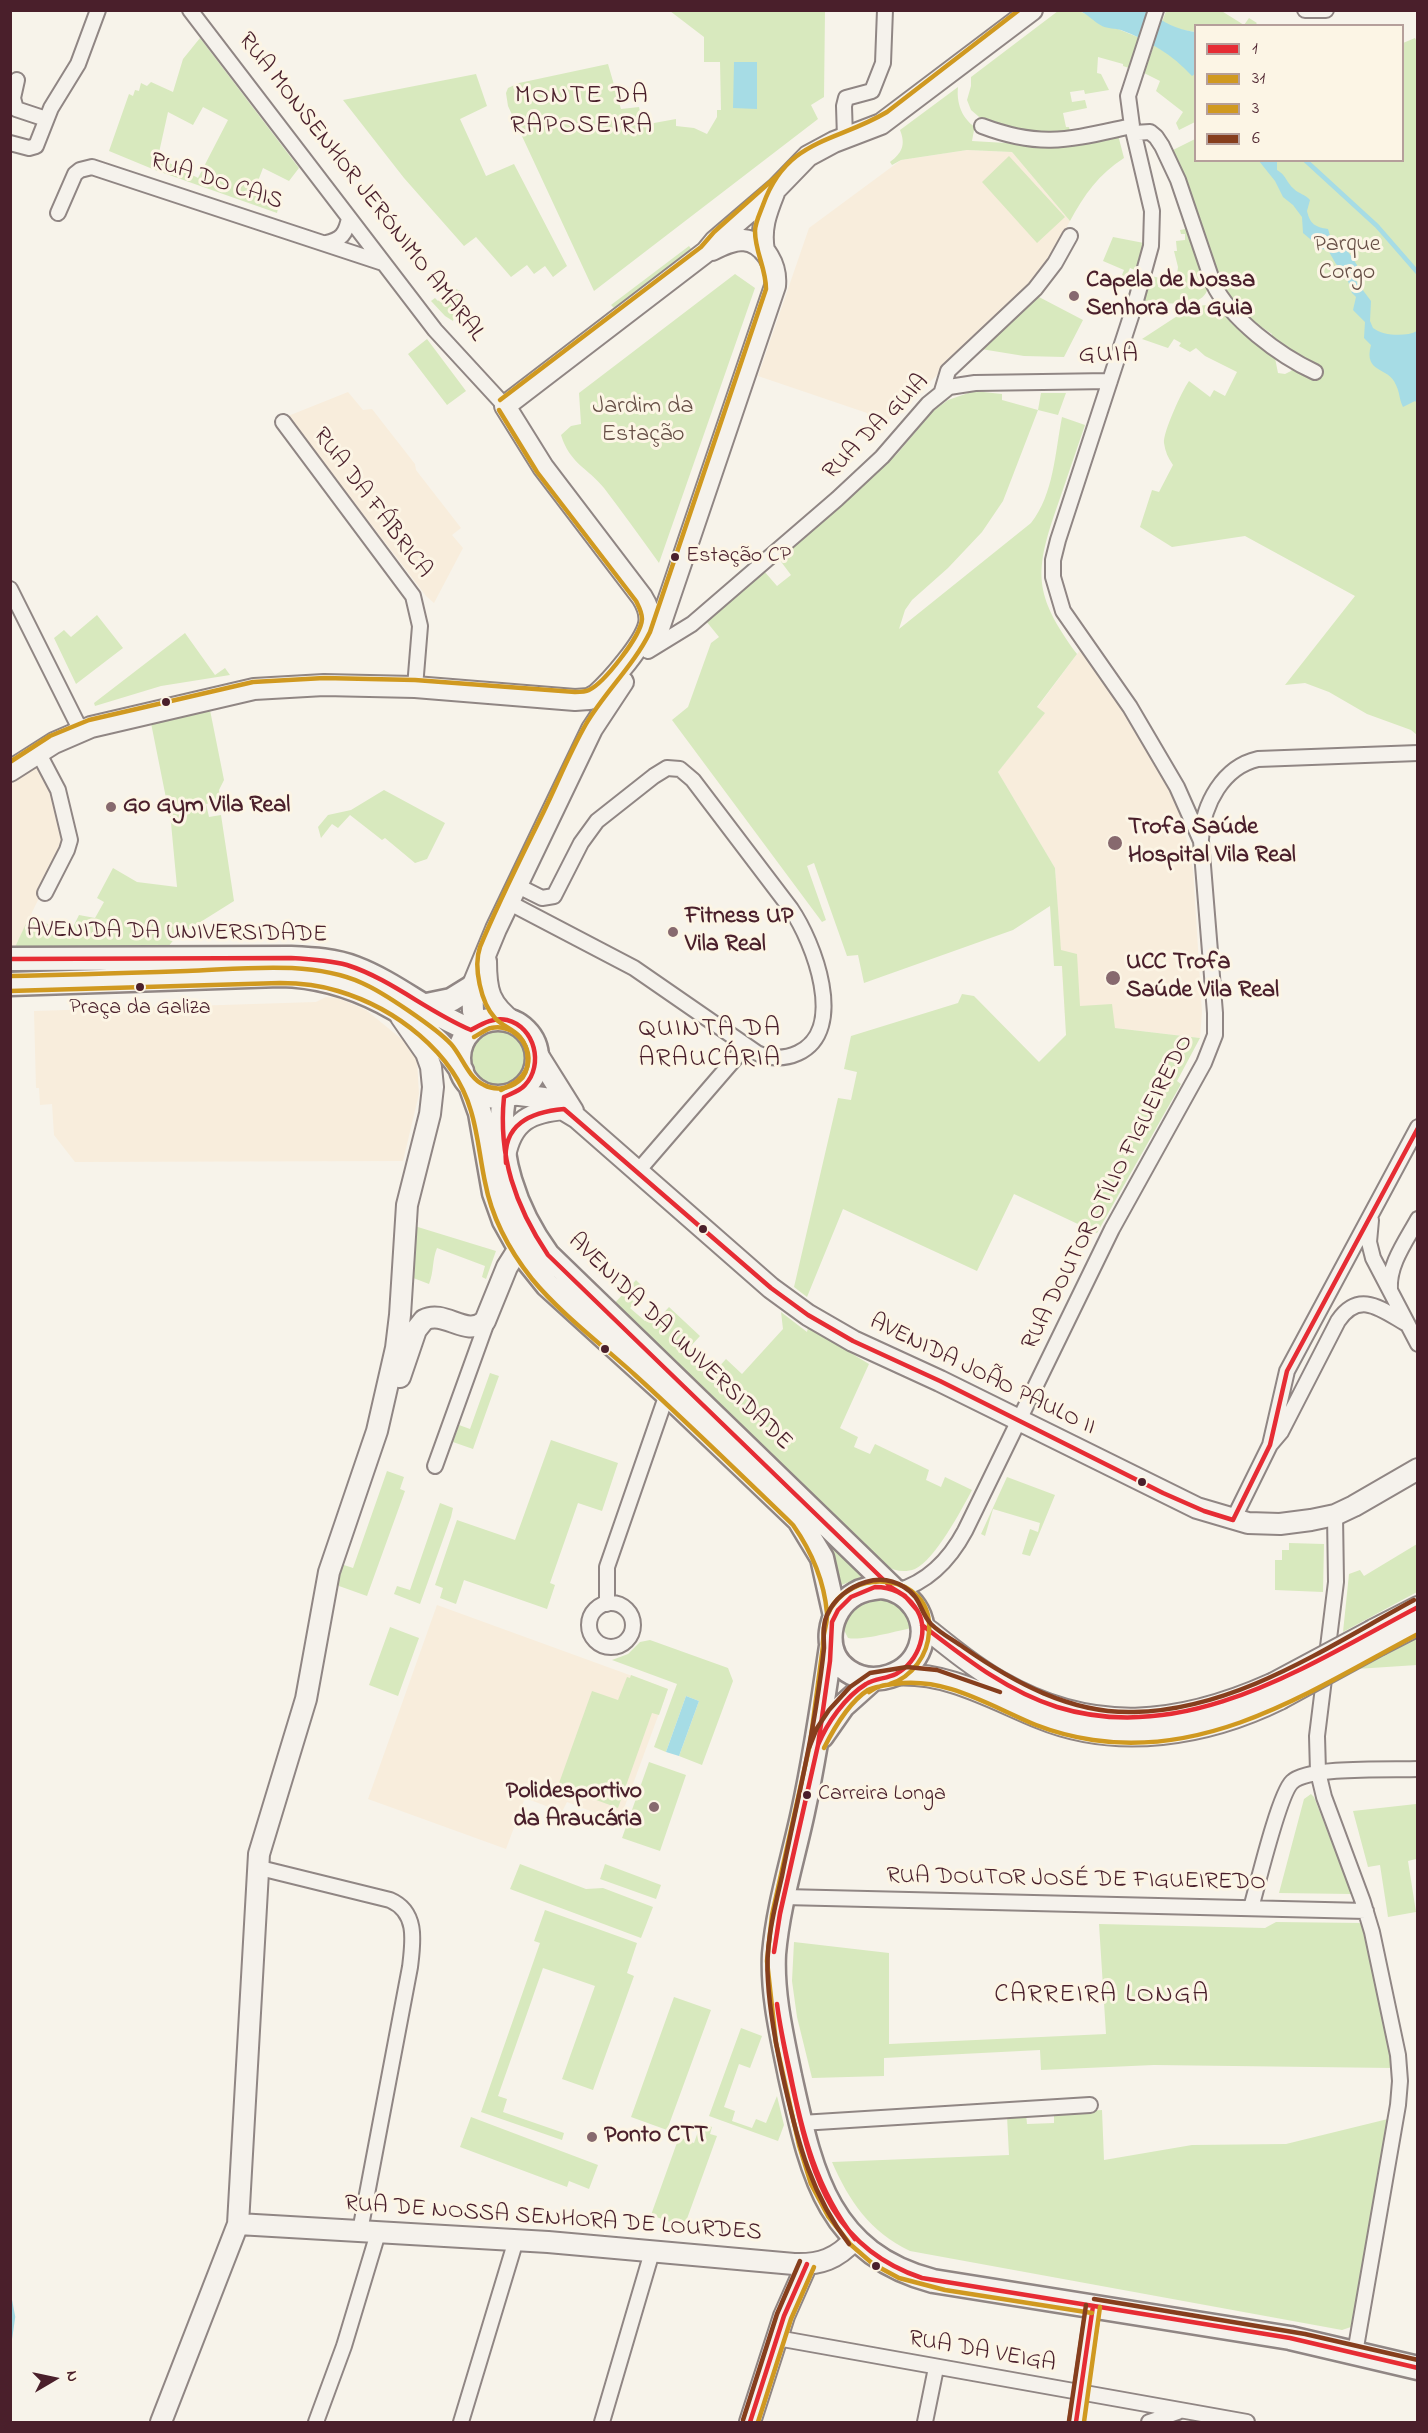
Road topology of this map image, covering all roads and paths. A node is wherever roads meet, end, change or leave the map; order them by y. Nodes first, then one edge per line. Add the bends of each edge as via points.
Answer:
1 (98, 10) edge
2 (190, 10) edge
3 (885, 10) edge
4 (1032, 10) edge
5 (1156, 10) edge
6 (1305, 10) edge
7 (1326, 10) edge
8 (1317, 11) edge
9 (18, 80) dead end
10 (46, 119) junction
11 (982, 126) dead end
12 (1133, 130) junction
13 (845, 138) junction
14 (10, 143) edge
15 (777, 188) junction
16 (58, 213) dead end
17 (349, 218) junction
18 (1070, 236) dead end
19 (326, 243) junction
20 (764, 251) junction
21 (706, 252) junction
22 (383, 263) junction
23 (1315, 372) dead end
24 (1110, 381) junction
25 (942, 391) junction
26 (505, 406) junction
27 (282, 422) dead end
28 (10, 589) edge
29 (642, 597) junction
30 (666, 605) junction
31 (689, 626) junction
32 (648, 651) junction
33 (415, 687) junction
34 (575, 700) junction
35 (595, 724) junction
36 (81, 731) junction
37 (38, 752) junction
38 (1418, 753) edge
39 (10, 771) edge
40 (1201, 841) junction
41 (45, 893) dead end
42 (512, 894) junction
43 (486, 952) junction
44 (10, 959) edge
45 (10, 984) edge
46 (472, 987) junction
47 (422, 1006) junction
48 (398, 1012) junction
49 (514, 1023) junction
50 (474, 1027) junction
51 (745, 1047) junction
52 (536, 1052) junction
53 (466, 1078) junction
54 (507, 1095) junction
55 (571, 1114) junction
56 (1418, 1127) edge
57 (504, 1157) junction
58 (638, 1171) junction
59 (1374, 1209) junction
60 (1418, 1219) edge
61 (519, 1248) junction
62 (1390, 1290) junction
63 (489, 1314) junction
64 (1405, 1323) junction
65 (1418, 1344) edge
66 (667, 1394) junction
67 (1018, 1421) junction
68 (1270, 1445) junction
69 (368, 1457) junction
70 (435, 1466) dead end
71 (1418, 1469) edge
72 (1335, 1515) junction
73 (1233, 1520) junction
74 (895, 1590) junction
75 (607, 1604) dead end
76 (1418, 1607) edge
77 (835, 1616) junction
78 (922, 1625) junction
79 (1418, 1625) edge
80 (1377, 1637) junction
81 (831, 1646) junction
82 (883, 1677) junction
83 (1276, 1692) junction
84 (817, 1745) junction
85 (1418, 1769) edge
86 (1318, 1772) junction
87 (256, 1867) junction
88 (784, 1897) junction
89 (1251, 1908) junction
90 (1366, 1911) junction
91 (1089, 2105) dead end
92 (801, 2122) junction
93 (238, 2224) junction
94 (369, 2232) junction
95 (855, 2239) junction
96 (516, 2240) junction
97 (651, 2252) junction
98 (807, 2264) junction
99 (1093, 2306) junction
100 (777, 2338) junction
101 (1355, 2353) junction
102 (936, 2367) junction
103 (1418, 2368) edge
104 (1080, 2394) junction
105 (1180, 2411) junction
106 (162, 2422) edge
107 (316, 2422) edge
108 (461, 2422) edge
109 (602, 2422) edge
110 (750, 2422) edge
111 (925, 2422) edge
112 (1076, 2422) edge
113 (1149, 2422) edge
114 (1247, 2422) edge

1 - 10 street via 78,64
2 - 17 street, RUA MONSENHOR JERÓNIMO AMARAL
3 - 13 street via 880,72 872,91 846,98
4 - 13 street via 891,117
5 - 12 street via 1128,96
6 - 8 street
7 - 8 street
9 - 10 street via 13,98 16,109
10 - 14 street via 36,146 27,148
11 - 12 street via 1046,141
12 - 23 street via 1150,132 1162,146 1221,298 1278,352
12 - 24 street via 1150,199 1153,234 1141,286
13 - 15 street via 808,156
15 - 20 street via 764,220
15 - 21 street
16 - 19 street, RUA DO CAIS via 75,174 92,167
17 - 19 street via 343,236
17 - 22 street, RUA MONSENHOR JERÓNIMO AMARAL
18 - 25 street via 1035,289 948,370
19 - 22 street, RUA DO CAIS
20 - 21 street via 740,240
20 - 30 street via 774,271 774,290
21 - 26 street
22 - 26 street, RUA MONSENHOR JERÓNIMO AMARAL via 444,340
24 - 25 street, RUA DA GUIA via 966,384
24 - 40 street, RUA DOUTOR OTÍLIO FIGUEIREDO via 1055,552 1054,586 1069,621 1126,702 1177,787
25 - 31 street, RUA DA GUIA via 863,476
26 - 29 street, RUA MONSENHOR JERÓNIMO AMARAL via 543,467
27 - 33 street, RUA DA FÁBRICA via 413,596 420,626
28 - 36 street
29 - 30 street
29 - 34 street via 649,620 641,641 599,693
30 - 31 street via 674,625
30 - 32 street
31 - 32 street, RUA DA GUIA
32 - 35 street
33 - 34 street
33 - 36 street via 324,685 254,689
34 - 35 street via 590,709
35 - 42 street
36 - 37 street
37 - 39 street
37 - 41 street via 58,790 70,840
38 - 40 street via 1258,759 1242,764 1223,781 1213,797
40 - 67 street, RUA DOUTOR OTÍLIO FIGUEIREDO via 1215,1013 1212,1044 1112,1229
42 - 43 street
42 - 51 street via 634,968
42 - 51 street via 548,898 557,893 581,843 597,821 654,776 667,768 680,769 693,780 800,924 817,959 822,1020 811,1043 794,1055 769,1057
43 - 46 street
43 - 49 street via 491,1000
44 - 47 main road, AVENIDA DA UNIVERSIDADE via 321,960 363,971
45 - 48 main road, AVENIDA DA UNIVERSIDADE via 290,975 346,985
46 - 47 main road via 451,1000
46 - 50 street
47 - 50 main road, AVENIDA DA UNIVERSIDADE via 440,1017
48 - 53 main road, AVENIDA DA UNIVERSIDADE via 443,1046
48 - 69 street via 426,1053 433,1074 433,1092 406,1205 396,1348
49 - 50 main road via 499,1019
49 - 52 main road via 530,1037
50 - 53 main road via 460,1049
51 - 58 street
52 - 54 main road via 529,1081
52 - 55 street
53 - 54 main road via 489,1096
53 - 61 main road, AVENIDA DA UNIVERSIDADE via 480,1113 494,1193
54 - 55 street via 538,1096
54 - 57 main road, AVENIDA DA UNIVERSIDADE via 501,1119
55 - 57 street via 537,1113 524,1120 510,1137
55 - 58 street, AVENIDA JOÃO PAULO II
56 - 59 street
57 - 74 main road, AVENIDA DA UNIVERSIDADE via 524,1217 548,1255
58 - 67 street, AVENIDA JOÃO PAULO II via 808,1315
59 - 62 street via 1369,1233 1371,1251
59 - 68 street via 1287,1371
60 - 62 street via 1393,1267
61 - 63 street via 507,1267
61 - 66 main road, AVENIDA DA UNIVERSIDADE via 547,1285
62 - 64 street
63 - 69 street via 484,1323 473,1327 434,1317 420,1324 387,1417
63 - 70 street
64 - 65 street
64 - 68 street via 1367,1304 1346,1311 1281,1432
66 - 75 street via 607,1567
66 - 77 main road, AVENIDA DA UNIVERSIDADE via 799,1520 822,1558
67 - 73 street, AVENIDA JOÃO PAULO II via 1173,1498
67 - 74 street, RUA DOUTOR OTÍLIO FIGUEIREDO via 958,1544 927,1577
68 - 73 street
69 - 87 street via 329,1572 303,1710
71 - 72 street, AVENIDA JOÃO PAULO II
72 - 73 street, AVENIDA JOÃO PAULO II via 1280,1524
72 - 86 street via 1336,1582 1317,1736
74 - 77 main road via 881,1587 853,1594
74 - 78 main road via 913,1604
76 - 80 street
77 - 81 main road
78 - 82 main road via 920,1647 913,1658
78 - 83 street via 999,1682 1039,1701 1087,1716 1115,1720 1165,1718
79 - 80 street
80 - 83 street, bridge
81 - 82 main road via 846,1670 858,1677
81 - 84 main road
82 - 83 street via 938,1677 1058,1724 1118,1736 1200,1729 1242,1716
82 - 84 main road via 834,1715
84 - 88 main road
85 - 86 street
86 - 89 street via 1289,1786
86 - 90 street
87 - 93 street
87 - 94 street via 390,1900 405,1909 411,1926 410,1967
88 - 89 street, RUA DOUTOR JOSÉ DE FIGUEIREDO
88 - 92 main road via 777,1930 775,1979 783,2041
89 - 90 street, RUA DOUTOR JOSÉ DE FIGUEIREDO
90 - 101 street via 1395,2042 1400,2093
91 - 92 street
92 - 95 main road via 823,2192
93 - 94 street, RUA DE NOSSA SENHORA DE LOURDES
93 - 106 street
94 - 96 street, RUA DE NOSSA SENHORA DE LOURDES
94 - 107 street via 344,2346
95 - 98 street, RUA DE NOSSA SENHORA DE LOURDES via 832,2259
95 - 99 main road via 886,2263 922,2278
96 - 97 street, RUA DE NOSSA SENHORA DE LOURDES
96 - 108 street
97 - 98 street, RUA DE NOSSA SENHORA DE LOURDES
97 - 109 street
98 - 100 street
99 - 101 main road
99 - 104 street
100 - 102 street, RUA DA VEIGA
100 - 110 street
101 - 103 main road
102 - 104 street, RUA DA VEIGA
102 - 111 street
104 - 105 street, RUA DA VEIGA
104 - 112 street
105 - 113 street, RUA DA VEIGA
105 - 114 street, RUA DA VEIGA

